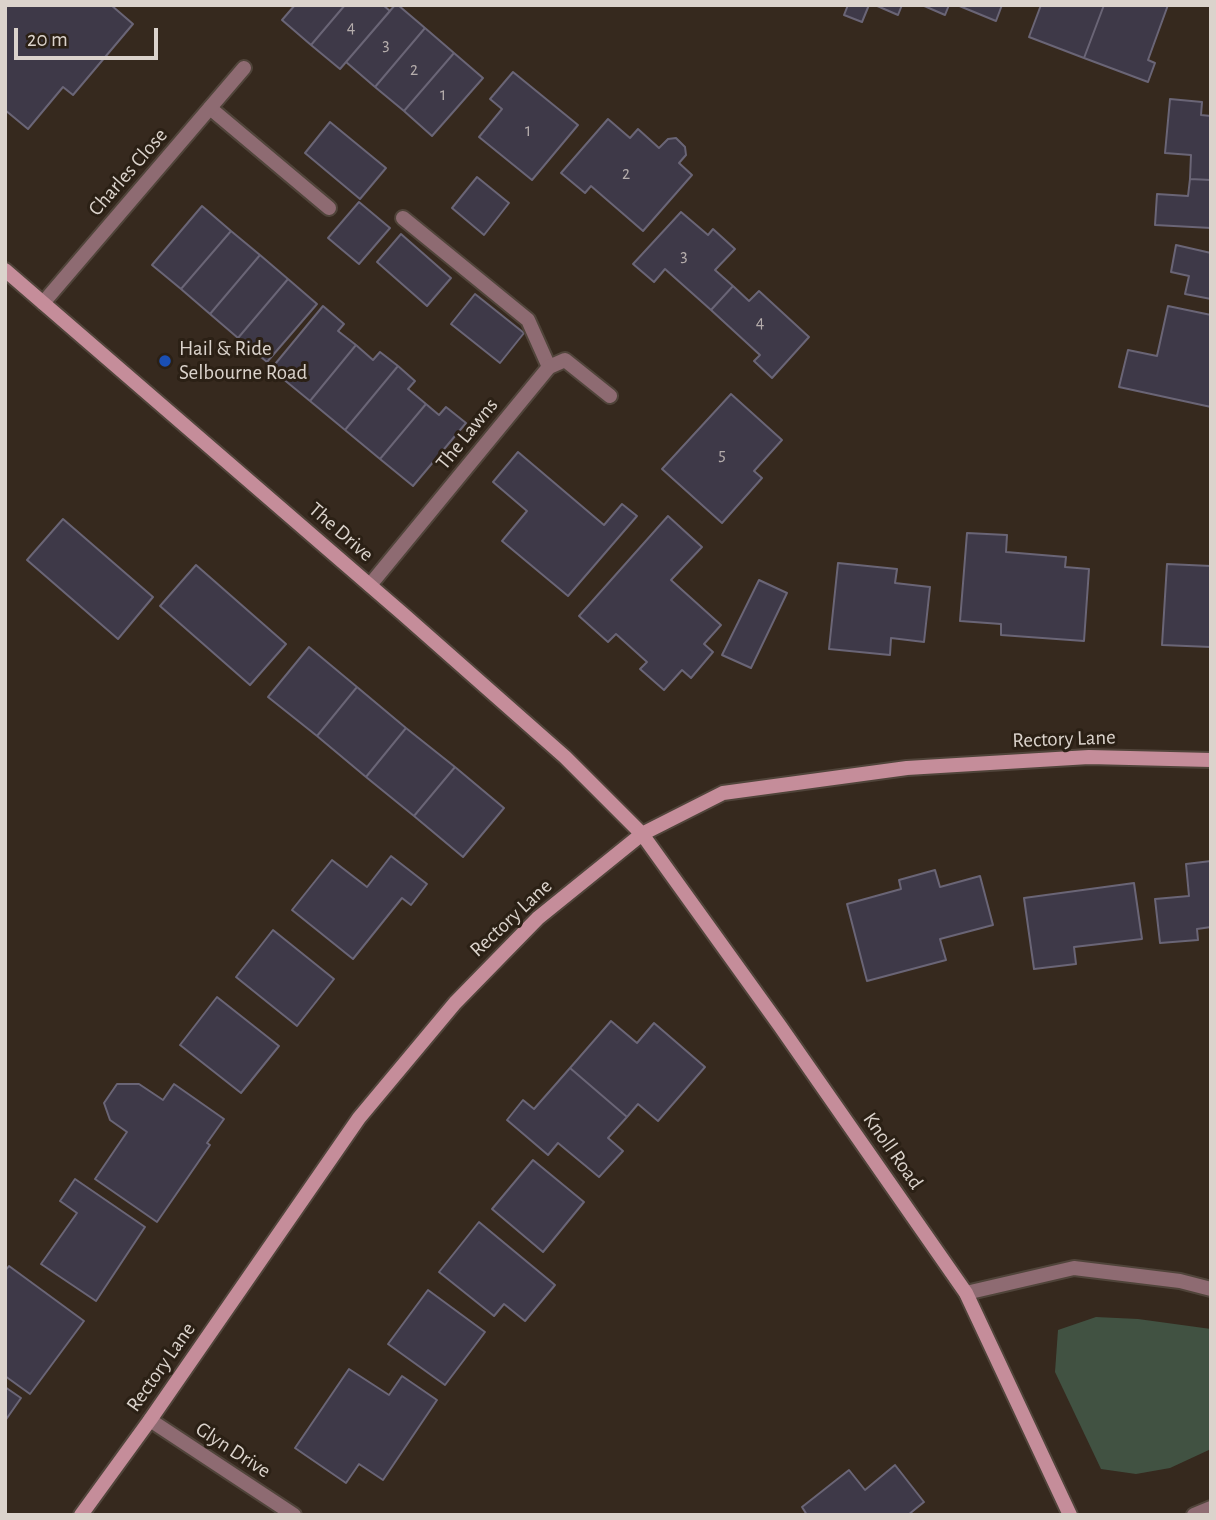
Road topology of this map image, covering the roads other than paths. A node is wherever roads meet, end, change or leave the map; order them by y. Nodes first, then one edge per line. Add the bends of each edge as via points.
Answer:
1 (244, 68) dead end
2 (210, 108) junction
3 (329, 208) dead end
4 (403, 218) dead end
5 (5, 271) edge
6 (43, 303) junction
7 (549, 367) junction
8 (610, 396) dead end
9 (370, 585) junction
10 (1211, 760) edge
11 (642, 834) junction
12 (1211, 1289) edge
13 (966, 1293) junction
14 (150, 1420) junction
15 (1211, 1508) edge
16 (1072, 1514) edge
17 (81, 1515) edge
18 (294, 1515) edge
19 (1194, 1515) edge

1 - 2 street, Charles Close
2 - 3 street
2 - 6 street, Charles Close
4 - 7 street via 528,320
5 - 6 street, The Drive
6 - 9 street, The Drive
7 - 8 street via 565,360
7 - 9 street, The Lawns
9 - 11 street, The Drive via 565,757
10 - 11 street, Rectory Lane via 1089,757 907,768 723,793
11 - 13 street, Knoll Road
11 - 14 street, Rectory Lane via 538,918 455,1003 352,1128
12 - 13 street via 1074,1268
13 - 16 street, Knoll Road
14 - 17 street, Rectory Lane
14 - 18 street, Glyn Drive
15 - 19 street

